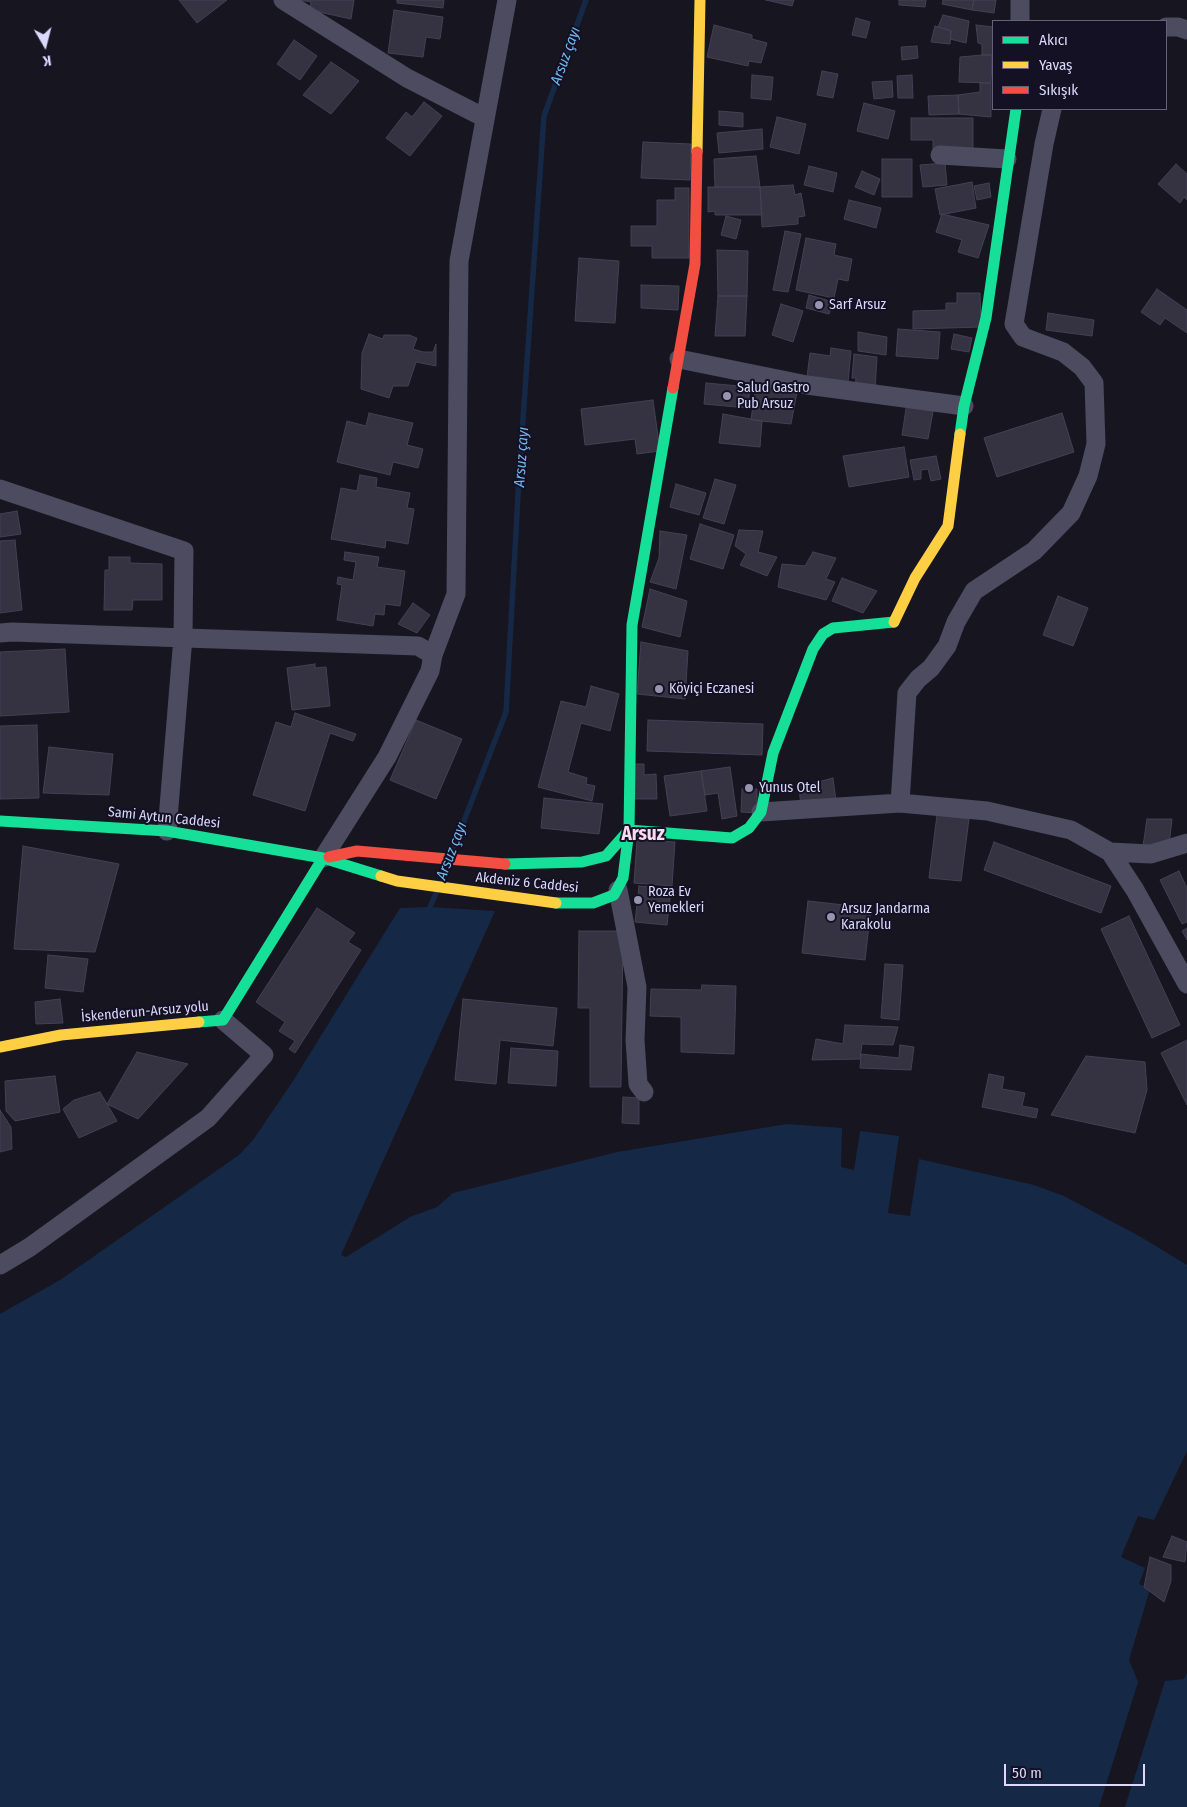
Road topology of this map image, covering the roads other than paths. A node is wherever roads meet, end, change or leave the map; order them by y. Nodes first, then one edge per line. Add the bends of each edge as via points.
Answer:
1 (283, 0) edge
2 (507, 0) edge
3 (700, 0) edge
4 (1020, 0) edge
5 (1020, 20) edge
6 (1167, 28) edge
7 (1187, 30) edge
8 (1016, 110) edge
9 (1052, 110) edge
10 (485, 118) junction
11 (940, 155) dead end
12 (1007, 159) junction
13 (679, 359) junction
14 (964, 406) junction
15 (0, 489) edge
16 (0, 633) edge
17 (182, 637) junction
18 (432, 655) junction
19 (900, 803) junction
20 (760, 812) junction
21 (0, 821) edge
22 (629, 830) junction
23 (167, 831) junction
24 (1187, 843) edge
25 (1110, 852) junction
26 (323, 858) junction
27 (618, 890) junction
28 (1187, 984) edge
29 (222, 1020) junction
30 (0, 1047) edge
31 (644, 1092) dead end
32 (0, 1265) edge

1 - 10 street via 407,78
2 - 10 street
3 - 13 street via 695,264
4 - 5 street
6 - 7 street
8 - 12 street
9 - 19 street via 1014,324 1023,337 1063,352 1082,367 1094,383 1096,444 1088,476 1071,512 1034,551 974,591 947,646 907,693
10 - 18 street via 459,261 456,594
11 - 12 street
12 - 14 street via 986,318
13 - 14 street via 807,384
13 - 22 street via 632,625
14 - 20 street via 948,526 915,578 894,623 833,628 823,634 813,649 774,753
15 - 17 street via 184,551
16 - 17 street
17 - 18 street via 418,646
17 - 23 street
18 - 26 street via 430,671 388,757
19 - 20 street
19 - 25 street via 987,811 1071,830
20 - 22 street via 749,828 732,838
21 - 23 street, Sami Aytun Caddesi
22 - 26 street, Akdeniz 6 Caddesi via 606,856 595,860 535,865 357,851
22 - 27 street via 623,878
23 - 26 street, Sami Aytun Caddesi
24 - 25 street via 1151,854
25 - 28 street
26 - 27 street, Akdeniz 6 Caddesi via 398,881 559,903 604,901
26 - 29 street, İskenderun-Arsuz yolu
27 - 31 street via 636,986 638,1084
29 - 30 street, İskenderun-Arsuz yolu via 61,1035
29 - 32 street via 264,1055 208,1118 30,1247

